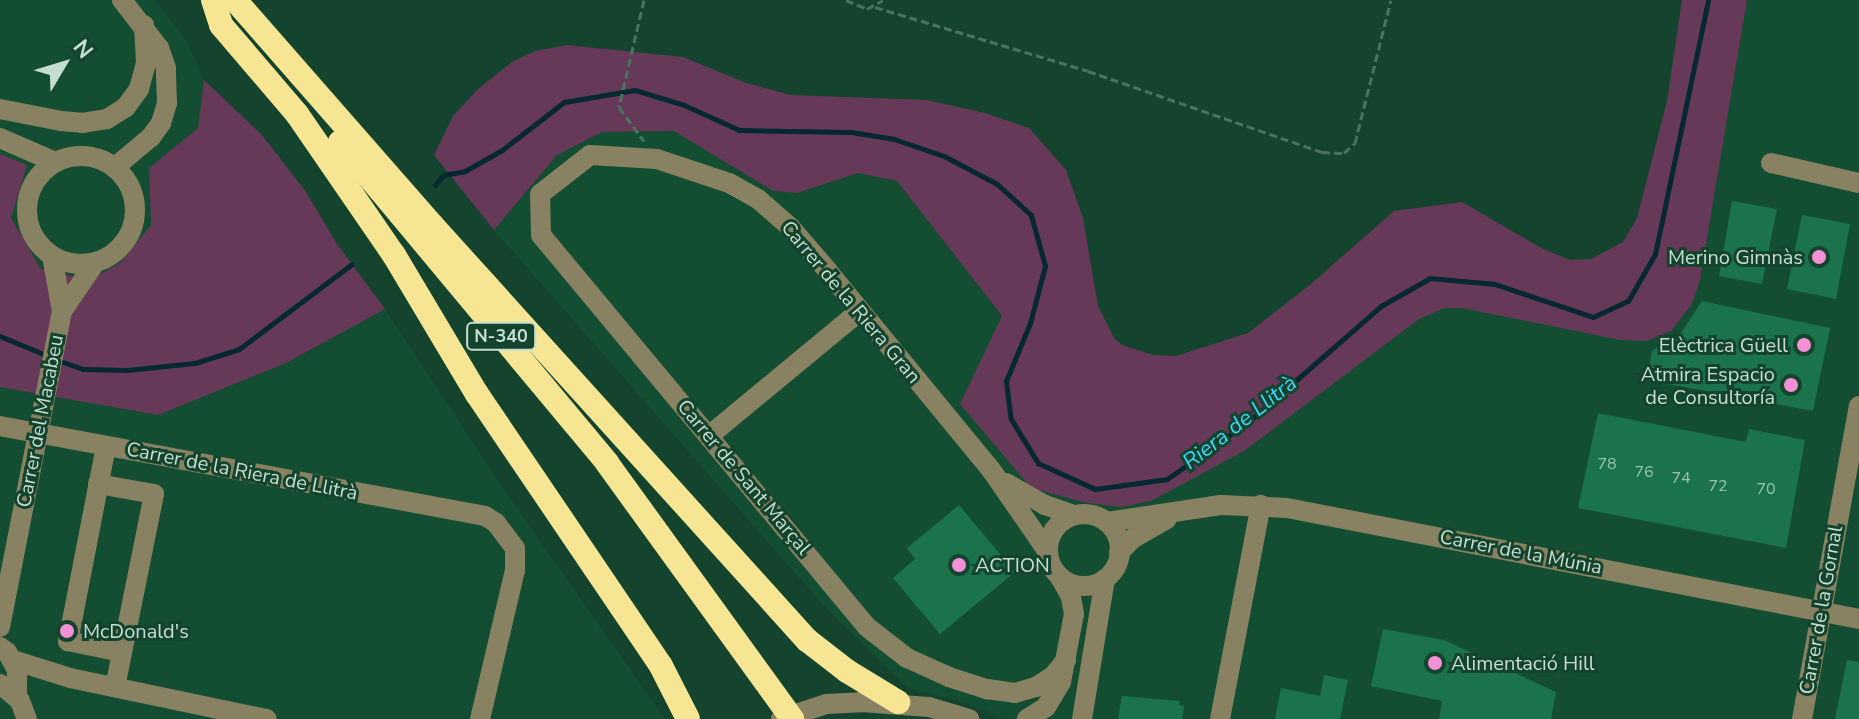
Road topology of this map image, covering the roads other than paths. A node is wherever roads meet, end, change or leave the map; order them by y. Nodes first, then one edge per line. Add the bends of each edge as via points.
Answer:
1 (122, 0) edge
2 (213, 0) edge
3 (222, 0) edge
4 (235, 0) edge
5 (144, 25) junction
6 (0, 109) edge
7 (0, 138) edge
8 (590, 155) joint
9 (55, 162) junction
10 (1771, 163) dead end
11 (115, 167) junction
12 (1859, 183) edge
13 (52, 256) junction
14 (95, 263) junction
15 (62, 311) junction
16 (860, 311) junction
17 (1859, 406) edge
18 (0, 426) edge
19 (38, 433) junction
20 (710, 435) junction
21 (106, 446) junction
22 (1853, 463) edge
23 (992, 471) junction
24 (98, 484) junction
25 (1261, 505) junction
26 (1182, 512) junction
27 (1074, 515) junction
28 (1107, 522) junction
29 (1048, 552) junction
30 (1119, 553) junction
31 (1060, 577) junction
32 (1105, 579) junction
33 (1821, 611) junction
34 (1859, 619) edge
35 (0, 627) edge
36 (121, 652) junction
37 (7, 654) edge
38 (1066, 660) junction
39 (115, 687) junction
40 (898, 702) junction
41 (21, 706) edge
42 (267, 719) edge
43 (480, 719) edge
44 (688, 719) edge
45 (781, 719) edge
46 (792, 719) edge
47 (969, 719) edge
48 (1027, 719) edge
49 (1082, 719) edge
50 (1220, 719) edge
51 (1802, 719) edge

1 - 5 street
2 - 44 highway via 221,25 297,114 394,255 477,394 661,666
3 - 46 highway, N-340 via 607,463
4 - 40 highway via 807,640
5 - 6 street via 146,63 139,89 126,107 107,119 61,121
5 - 11 street via 166,68 167,103 151,137
7 - 9 street
8 - 16 street, Carrer de la Riera Gran via 657,159 729,183 758,199 790,227
8 - 20 street, Carrer de Sant Marçal via 540,194 541,235
9 - 11 street via 86,155
9 - 13 street via 34,181 26,208 33,236
10 - 12 street
11 - 14 street via 134,195 132,229 117,250
13 - 14 street via 80,265
13 - 15 street, Carrer del Macabeu
14 - 15 street, Carrer del Macabeu
15 - 19 street, Carrer del Macabeu
16 - 20 street
16 - 23 street, Carrer de la Riera Gran
17 - 22 street, Carrer de la Gornal
18 - 19 street, Carrer de la Riera de Llitrà
19 - 21 street, Carrer de la Riera de Llitrà
19 - 35 street, Carrer del Macabeu
20 - 38 street, Carrer de Sant Marçal via 867,627 907,658 949,677 1015,693 1053,676
21 - 24 street
21 - 43 street, Carrer de la Riera de Llitrà via 485,516 515,548 515,570
22 - 33 street, Carrer de la Gornal
23 - 27 street, Carrer de la Riera Gran via 1016,490
23 - 29 street, Carrer de la Riera Gran
24 - 36 street via 68,641
24 - 36 street via 154,494
25 - 26 street, Carrer de la Múnia
25 - 33 street, Carrer de la Múnia
25 - 50 street
26 - 28 street, Carrer de la Múnia
26 - 30 street, Carrer de la Múnia via 1132,539
27 - 28 street
27 - 29 street via 1057,525
28 - 30 street via 1117,534
29 - 31 street
30 - 32 street
31 - 32 street via 1087,586
31 - 38 street via 1074,614
32 - 49 street
33 - 34 street, Carrer de la Múnia
33 - 51 street, Carrer de la Gornal
36 - 39 street
37 - 39 street
37 - 41 street via 18,678
38 - 48 street via 1061,682 1046,707
39 - 42 street
40 - 45 street via 826,704
40 - 47 street

